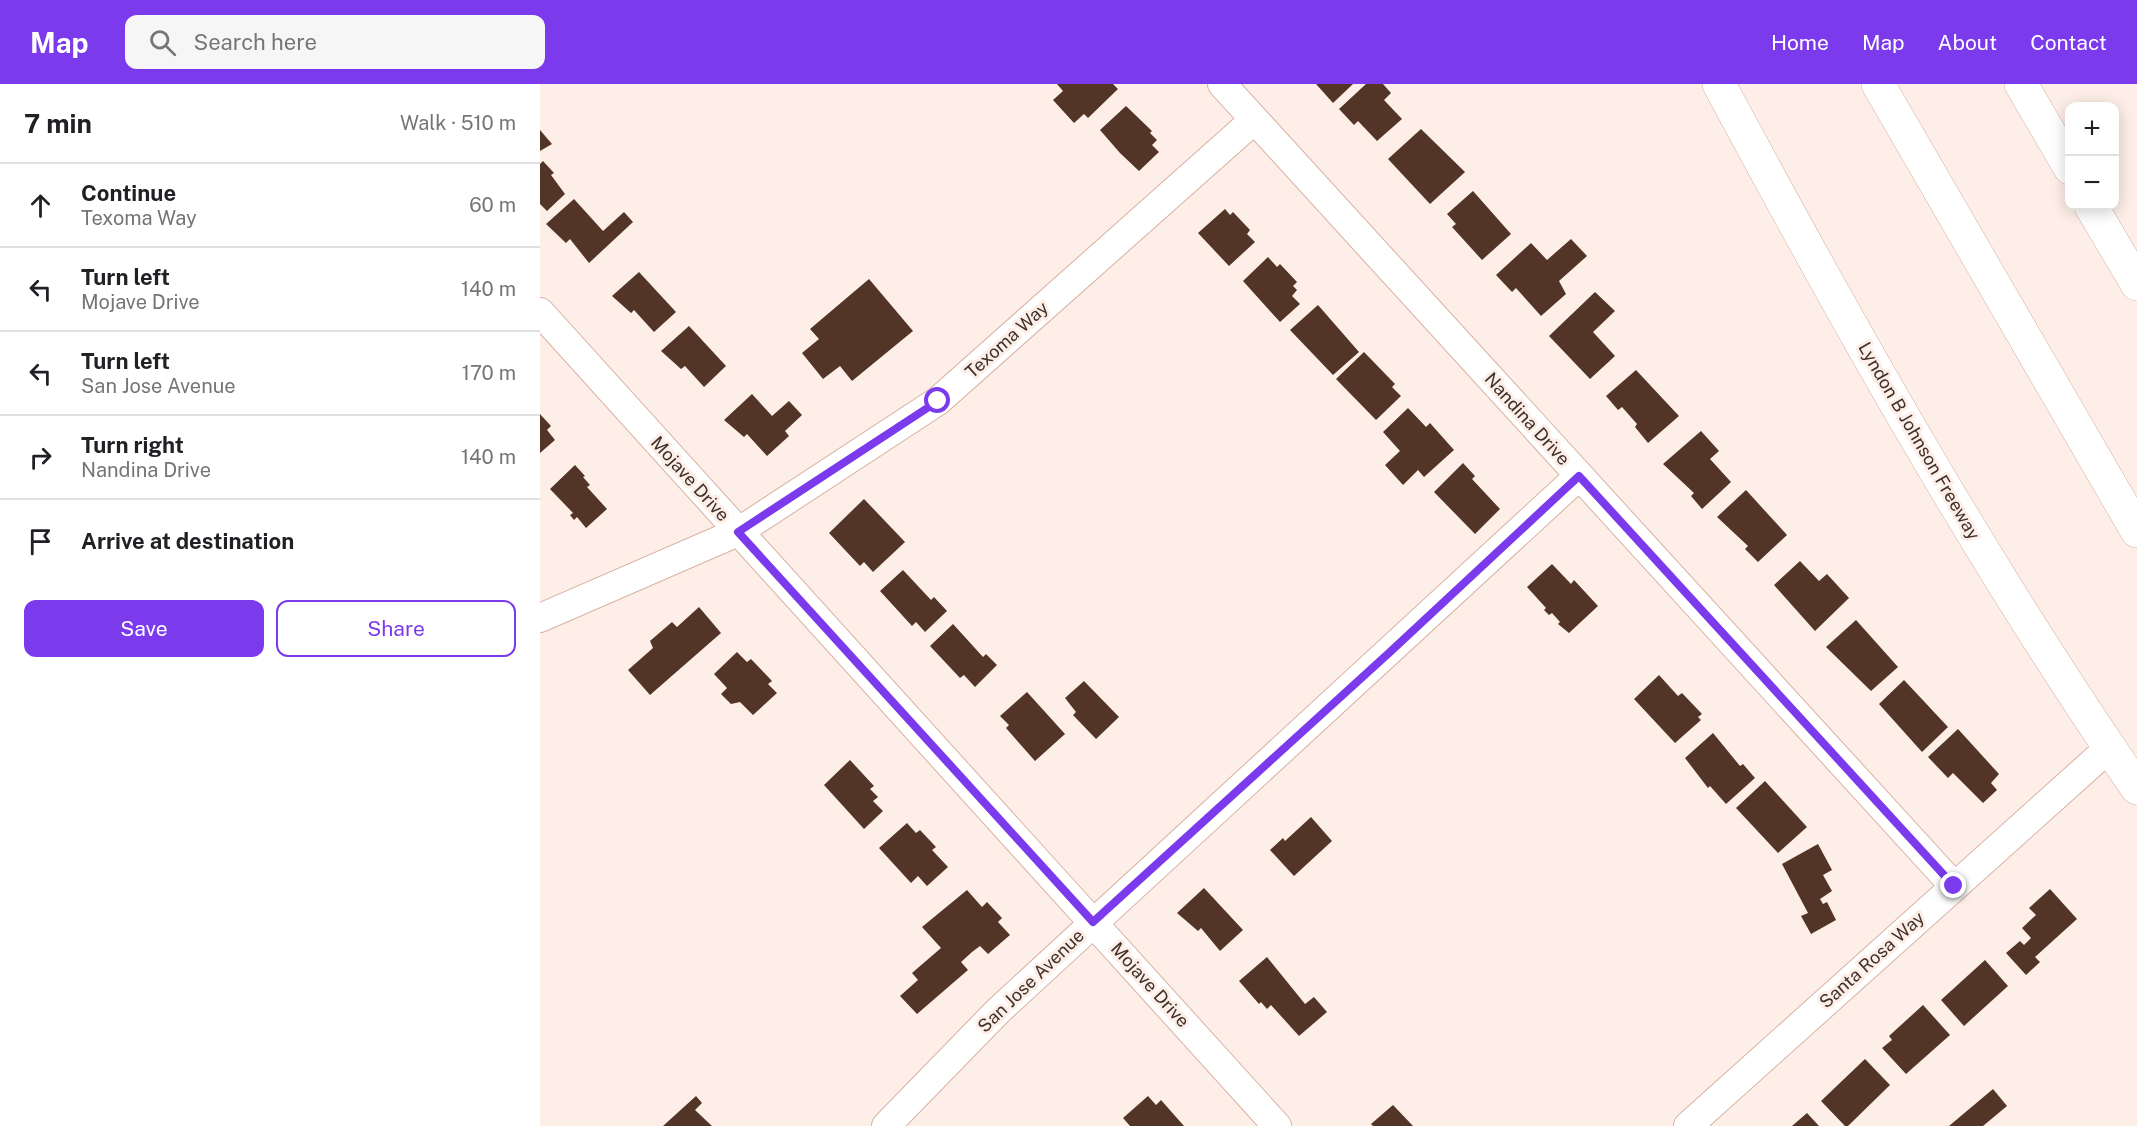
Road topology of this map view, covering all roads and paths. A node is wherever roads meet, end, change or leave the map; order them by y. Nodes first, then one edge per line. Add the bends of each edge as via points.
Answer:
1 (1222, 84) edge
2 (1719, 84) edge
3 (1878, 84) edge
4 (2021, 84) edge
5 (1254, 120) junction
6 (2065, 159) edge
7 (2093, 210) edge
8 (2137, 284) edge
9 (540, 312) edge
10 (1579, 476) junction
11 (2137, 531) edge
12 (738, 532) junction
13 (540, 618) edge
14 (2109, 748) junction
15 (2137, 788) edge
16 (1954, 886) junction
17 (1093, 922) junction
18 (886, 1126) edge
19 (1277, 1126) edge
20 (1688, 1126) edge

1 - 5 street, Nandina Drive
2 - 14 main road, Lyndon B Johnson Freeway via 1940,484
3 - 11 main road
4 - 6 main road
5 - 10 street, Nandina Drive
5 - 12 street, Texoma Way via 938,401
7 - 8 main road
9 - 12 street, Mojave Drive
10 - 16 street, Nandina Drive
10 - 17 street, San Jose Avenue
12 - 13 street, Texoma Way
12 - 17 street, Mojave Drive
14 - 15 main road, Lyndon B Johnson Freeway
14 - 16 street, Santa Rosa Way
16 - 20 street, Santa Rosa Way
17 - 18 street, San Jose Avenue via 998,1011
17 - 19 street, Mojave Drive

